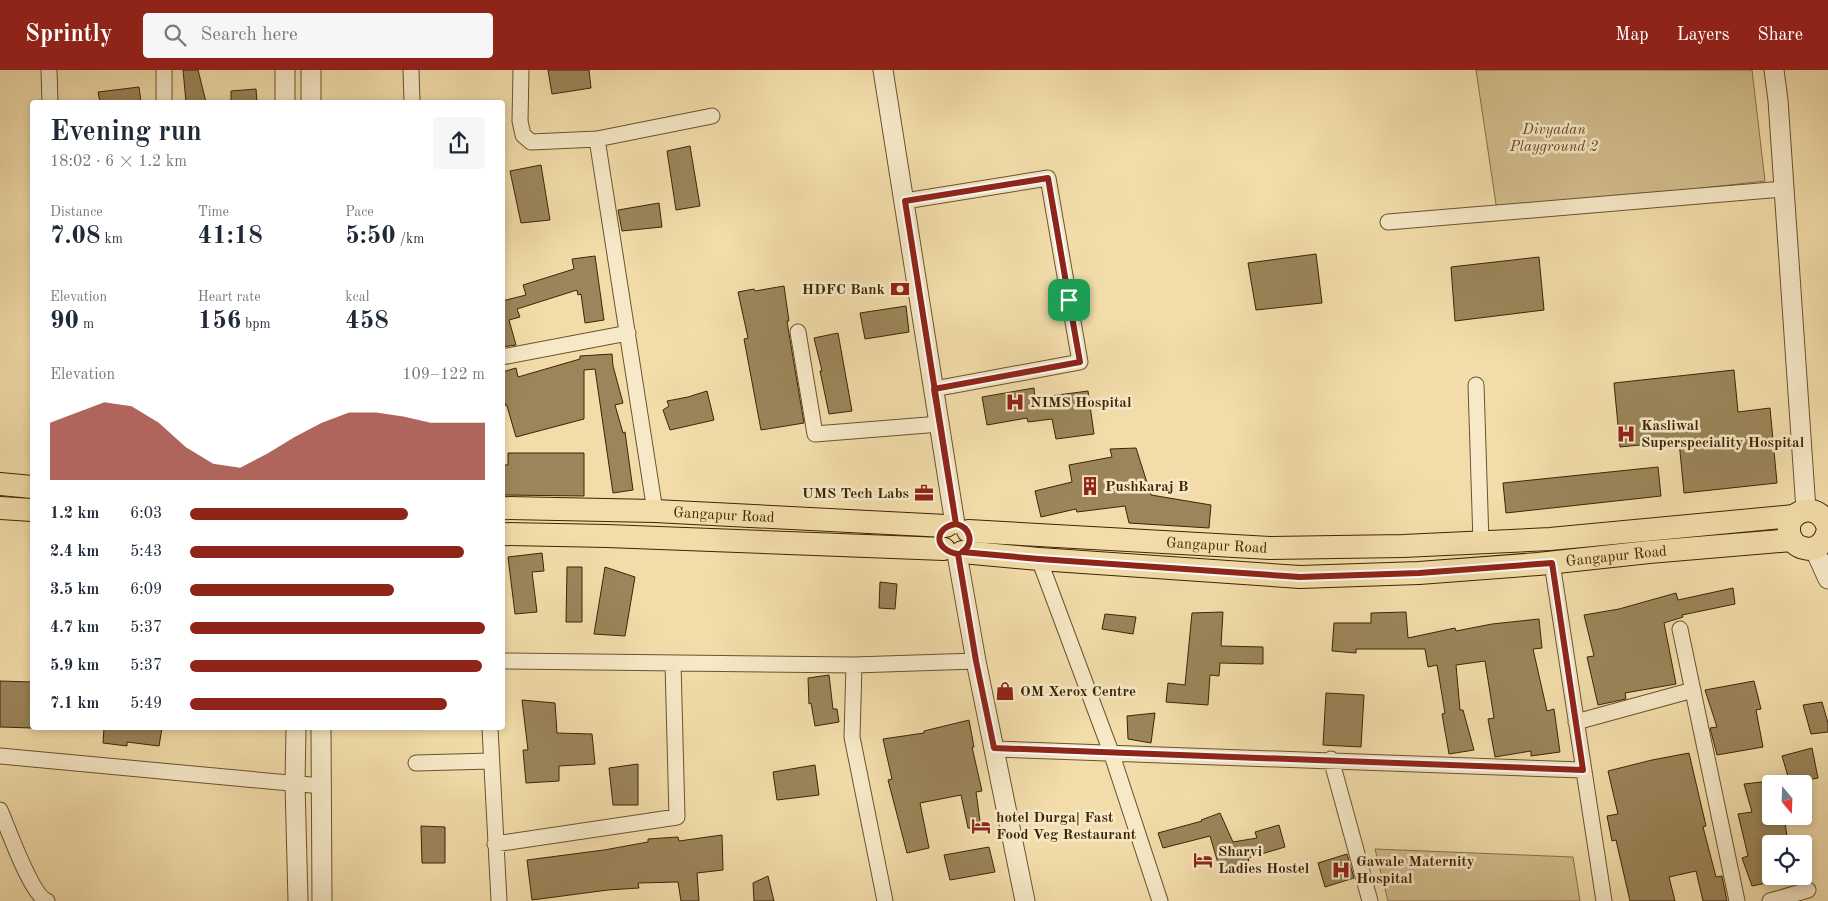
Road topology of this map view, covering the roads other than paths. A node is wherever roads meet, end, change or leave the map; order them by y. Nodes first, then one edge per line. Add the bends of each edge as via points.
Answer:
1 (49, 70) edge
2 (164, 70) edge
3 (285, 70) edge
4 (311, 70) edge
5 (411, 70) edge
6 (522, 70) edge
7 (884, 70) edge
8 (1774, 70) edge
9 (50, 100) edge
10 (164, 100) edge
11 (285, 100) edge
12 (311, 100) edge
13 (412, 100) edge
14 (712, 116) dead end
15 (598, 139) junction
16 (1784, 189) junction
17 (905, 201) junction
18 (1388, 222) dead end
19 (798, 332) dead end
20 (628, 333) junction
21 (505, 356) edge
22 (1476, 385) dead end
23 (934, 389) junction
24 (940, 424) junction
25 (0, 484) edge
26 (30, 487) edge
27 (0, 508) edge
28 (505, 508) edge
29 (30, 510) edge
30 (655, 511) junction
31 (1800, 513) junction
32 (505, 534) edge
33 (1825, 534) edge
34 (955, 539) junction
35 (1792, 540) junction
36 (1481, 542) junction
37 (1039, 559) junction
38 (1552, 563) junction
39 (1828, 579) edge
40 (1680, 629) dead end
41 (505, 661) edge
42 (976, 661) junction
43 (673, 663) junction
44 (854, 665) junction
45 (1692, 690) junction
46 (1576, 722) junction
47 (296, 730) edge
48 (321, 730) edge
49 (490, 730) edge
50 (994, 748) junction
51 (1111, 752) junction
52 (0, 756) edge
53 (1331, 760) junction
54 (491, 762) junction
55 (416, 763) dead end
56 (1583, 770) junction
57 (295, 783) junction
58 (322, 786) junction
59 (0, 810) edge
60 (495, 844) junction
61 (1808, 890) dead end
62 (47, 901) edge
63 (298, 901) edge
64 (322, 901) edge
65 (499, 901) edge
66 (885, 901) edge
67 (1025, 901) edge
68 (1160, 901) edge
69 (1370, 901) edge
70 (1604, 901) edge
71 (1738, 901) edge
72 (1770, 901) edge

1 - 9 street
2 - 10 street
3 - 11 street
4 - 12 street
5 - 13 street
6 - 15 street via 522,135 531,142
7 - 17 street
8 - 16 street
14 - 15 street
15 - 20 street
16 - 18 street
16 - 31 street
17 - 23 street
17 - 23 street via 1048,178 1080,362
19 - 24 street via 815,434
20 - 21 street
20 - 30 street
22 - 36 street
23 - 24 street
24 - 34 street
25 - 26 main road
27 - 29 main road
28 - 30 main road, Gangapur Road
30 - 34 main road, Gangapur Road
31 - 33 main road via 1819,513
31 - 35 main road via 1789,527
31 - 36 main road, Gangapur Road via 1550,539
32 - 34 main road, Gangapur Road
33 - 35 main road via 1802,548
33 - 39 street
34 - 36 main road, Gangapur Road via 1270,548
34 - 37 main road, Gangapur Road
34 - 42 street
35 - 38 main road, Gangapur Road
37 - 38 main road, Gangapur Road via 1300,577 1419,573
37 - 51 street
38 - 46 street
40 - 45 street
41 - 43 street
42 - 44 street
42 - 50 street
43 - 44 street
43 - 60 street via 677,817
44 - 66 street via 852,737
45 - 46 street
45 - 71 street
46 - 56 street
47 - 57 street
48 - 58 street
49 - 54 street
50 - 51 street
50 - 67 street
51 - 53 street
51 - 68 street
52 - 57 street
53 - 56 street
53 - 69 street
54 - 55 street
54 - 60 street
56 - 70 street
57 - 58 street
57 - 63 street
58 - 64 street
59 - 62 street via 28,877 41,899
60 - 65 street
61 - 72 street

